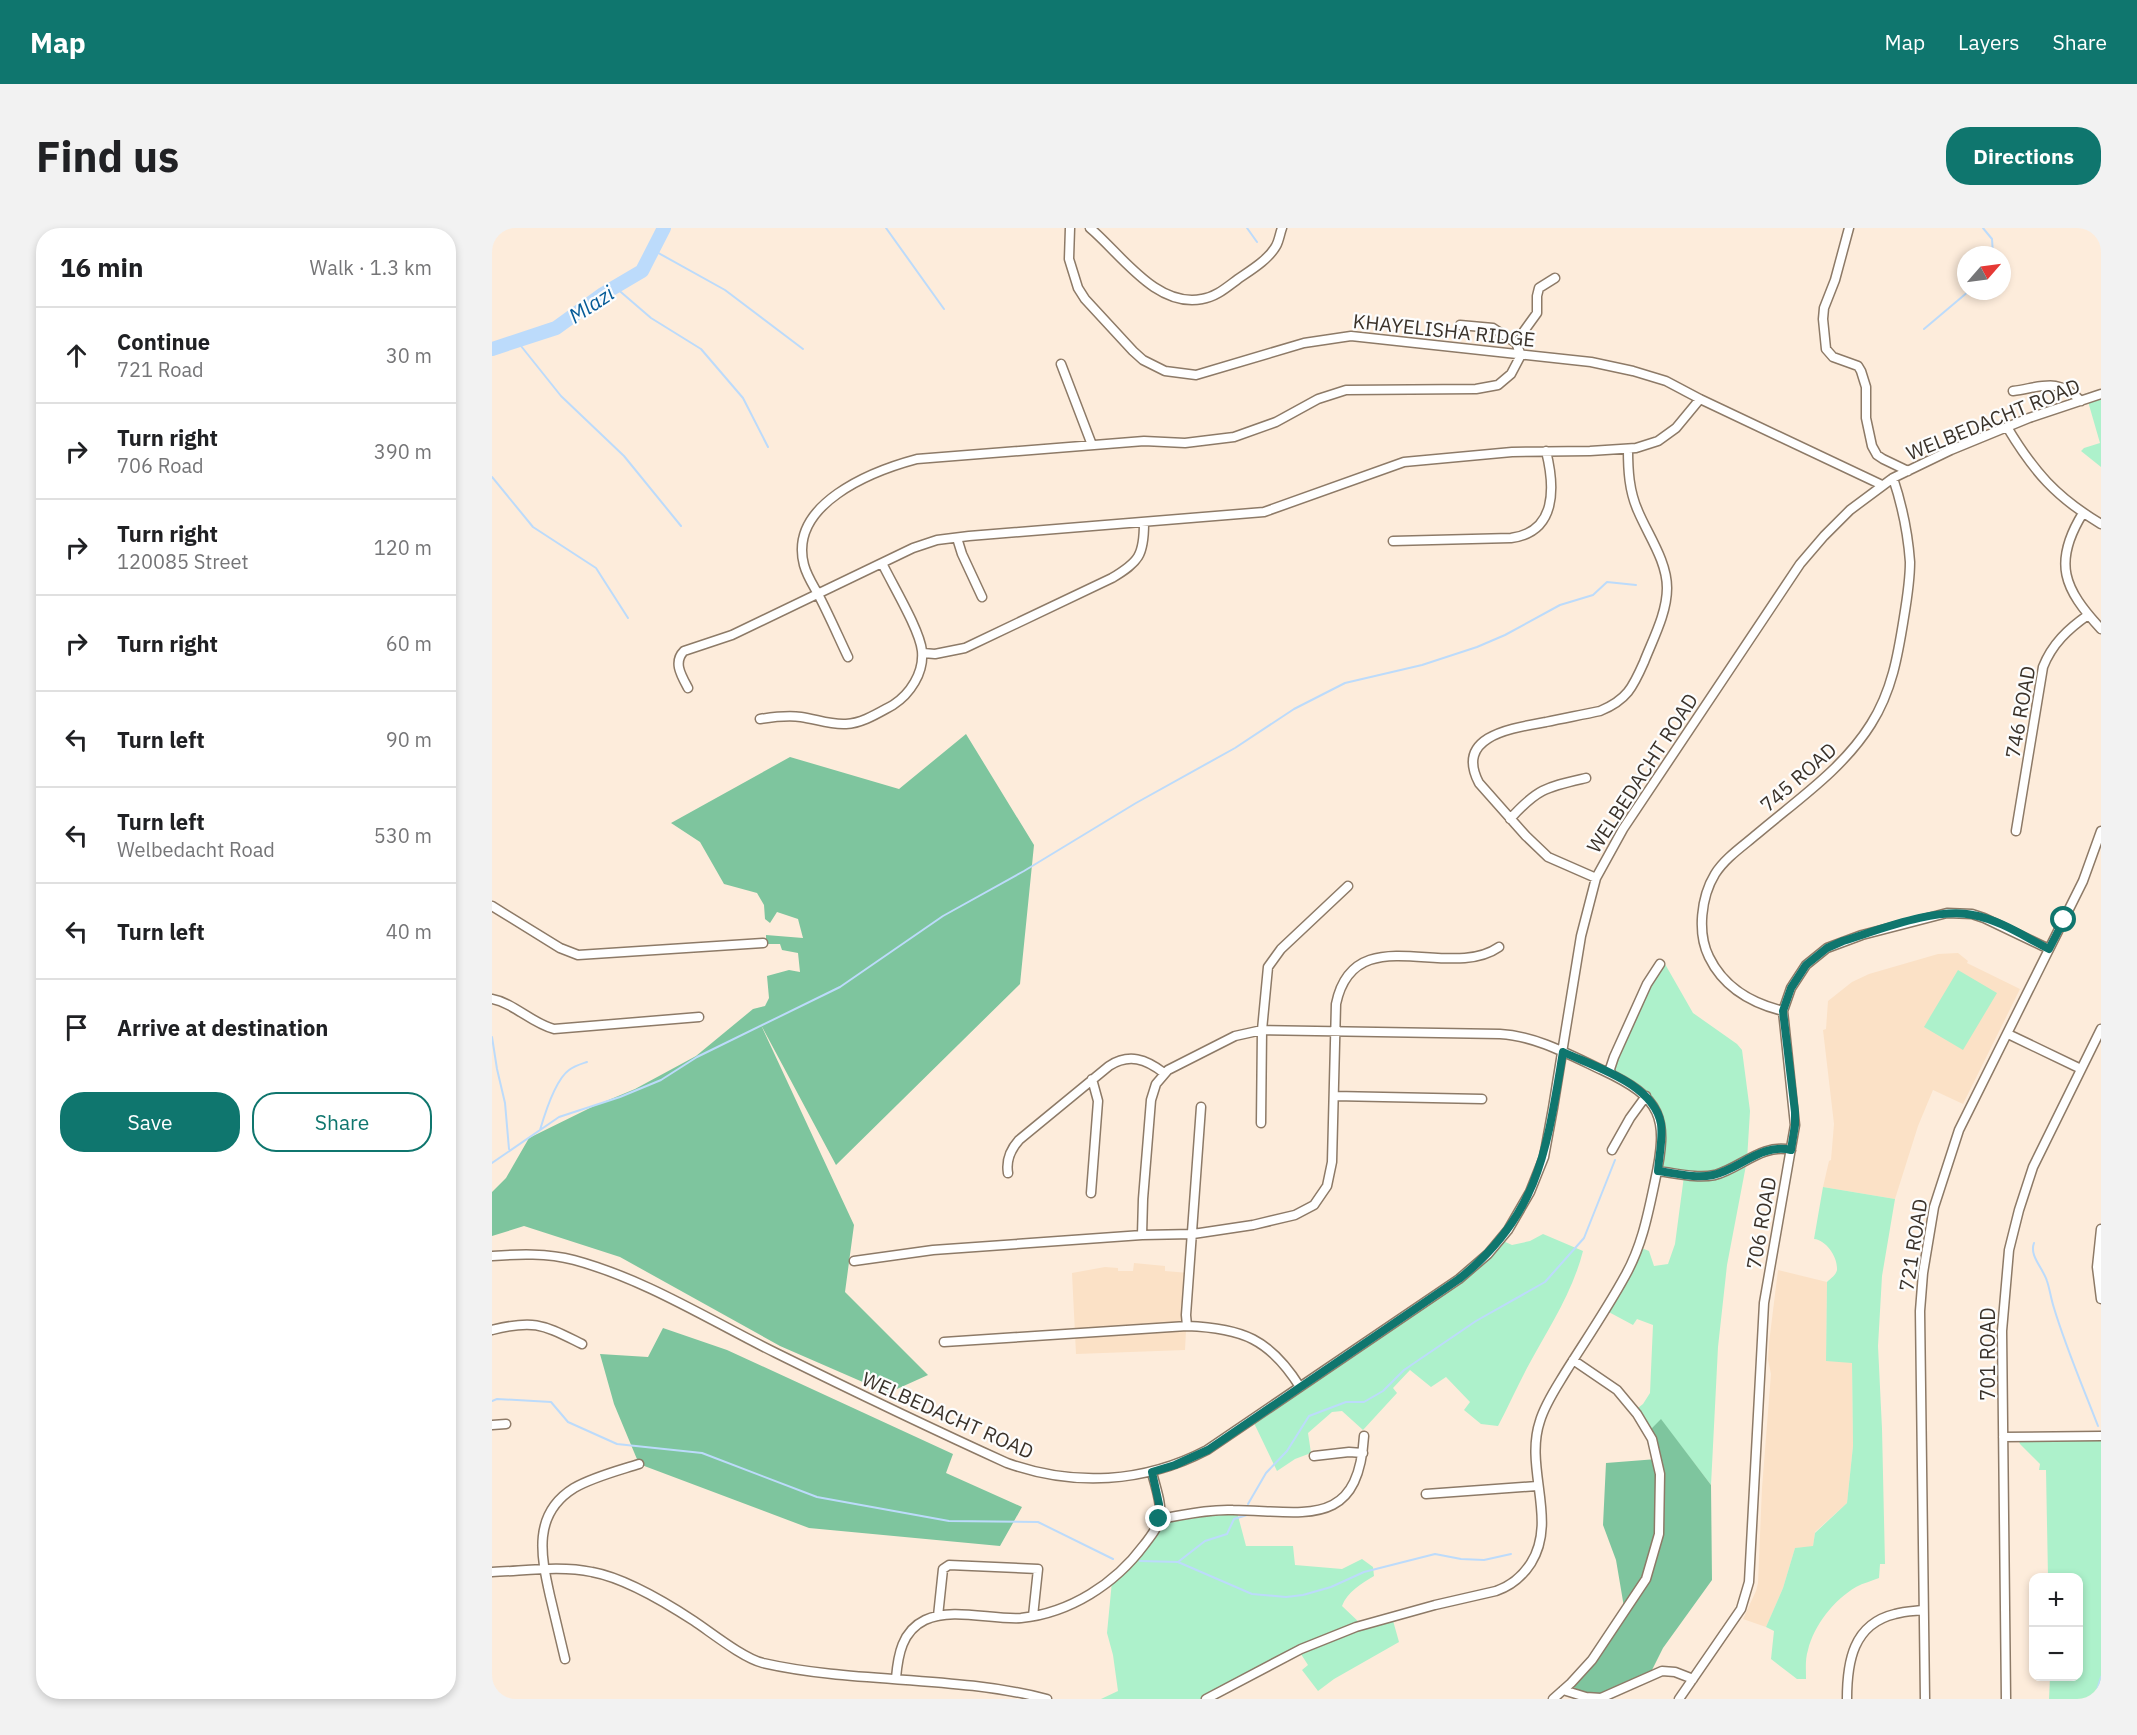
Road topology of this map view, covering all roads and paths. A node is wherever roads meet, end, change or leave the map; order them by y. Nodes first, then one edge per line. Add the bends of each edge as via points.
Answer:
1 (1070, 228) edge
2 (1090, 228) edge
3 (1282, 228) edge
4 (1849, 228) edge
5 (1555, 278) dead end
6 (1460, 325) dead end
7 (1518, 346) junction
8 (1521, 356) junction
9 (1061, 364) dead end
10 (2013, 391) dead end
11 (2101, 394) edge
12 (1700, 399) junction
13 (2081, 401) junction
14 (2007, 427) junction
15 (1092, 445) junction
16 (1628, 448) junction
17 (1546, 451) junction
18 (1908, 471) junction
19 (1893, 478) junction
20 (1882, 485) junction
21 (2083, 513) junction
22 (1144, 523) junction
23 (2101, 524) edge
24 (957, 538) junction
25 (1393, 541) dead end
26 (882, 563) junction
27 (817, 593) junction
28 (982, 597) dead end
29 (2088, 615) junction
30 (2101, 629) edge
31 (922, 653) junction
32 (848, 657) dead end
33 (688, 688) dead end
34 (760, 719) dead end
35 (1587, 778) dead end
36 (1510, 819) junction
37 (2016, 831) dead end
38 (2101, 831) edge
39 (1596, 878) junction
40 (1348, 886) dead end
41 (492, 906) edge
42 (763, 943) dead end
43 (1499, 947) dead end
44 (2049, 949) junction
45 (1660, 964) dead end
46 (492, 999) edge
47 (1783, 1011) junction
48 (699, 1017) dead end
49 (2101, 1029) edge
50 (1262, 1030) junction
51 (1335, 1031) junction
52 (2008, 1034) junction
53 (1563, 1052) junction
54 (2081, 1069) junction
55 (1164, 1073) junction
56 (1611, 1074) junction
57 (1092, 1079) junction
58 (1334, 1096) junction
59 (1646, 1096) junction
60 (1482, 1099) dead end
61 (1201, 1107) dead end
62 (1261, 1123) dead end
63 (1612, 1150) dead end
64 (1791, 1150) junction
65 (1658, 1171) junction
66 (1008, 1173) dead end
67 (1091, 1193) dead end
68 (2101, 1228) edge
69 (1193, 1234) junction
70 (1142, 1235) junction
71 (492, 1256) edge
72 (854, 1261) dead end
73 (2101, 1299) edge
74 (1187, 1326) junction
75 (492, 1330) edge
76 (944, 1342) dead end
77 (582, 1344) dead end
78 (1573, 1360) junction
79 (1300, 1387) junction
80 (506, 1424) dead end
81 (492, 1425) edge
82 (1364, 1436) dead end
83 (2101, 1436) edge
84 (2003, 1437) junction
85 (1363, 1453) junction
86 (1314, 1456) dead end
87 (639, 1464) dead end
88 (1152, 1472) junction
89 (1538, 1486) junction
90 (1426, 1494) dead end
91 (1159, 1519) junction
92 (544, 1570) junction
93 (492, 1572) edge
94 (1923, 1610) junction
95 (938, 1616) junction
96 (1033, 1616) junction
97 (565, 1659) dead end
98 (896, 1678) junction
99 (1693, 1679) junction
100 (1563, 1690) junction
101 (1047, 1699) edge
102 (1206, 1699) edge
103 (1552, 1699) edge
104 (1679, 1699) edge
105 (1848, 1699) edge
106 (1925, 1699) edge
107 (2006, 1699) edge

1 - 8 street, KHAYELISHA RIDGE via 1069,260 1085,299 1143,360 1165,371 1196,375 1304,343 1351,336
2 - 3 street via 1159,292 1180,300 1194,300 1210,297 1261,262 1276,246
4 - 18 street via 1824,308 1826,349 1833,357 1858,366 1866,387 1866,418 1872,446 1877,455
5 - 7 street via 1539,288 1537,314
6 - 7 street via 1493,328
7 - 8 street
8 - 12 street, KHAYELISHA RIDGE via 1591,362 1632,371 1666,381
8 - 15 street via 1511,374 1498,385 1476,389 1346,390 1234,437 1185,443
9 - 15 street
10 - 13 street via 2061,386
11 - 13 street, WELBEDACHT ROAD
12 - 16 street via 1683,422 1658,441
12 - 20 street, KHAYELISHA RIDGE
13 - 14 street, WELBEDACHT ROAD
14 - 18 street, WELBEDACHT ROAD
14 - 21 street via 2047,484
15 - 27 street via 918,459 875,474 841,492 819,509 804,537 802,557
16 - 17 street
16 - 36 street via 1633,498 1665,577 1661,617 1632,687 1614,705 1511,728 1485,739 1479,747 1474,758 1476,778
17 - 22 street via 1404,462 1264,512
17 - 25 street via 1551,471 1550,504 1543,520 1530,532 1511,538
18 - 19 street, WELBEDACHT ROAD
19 - 20 street, WELBEDACHT ROAD
19 - 47 street, 745 ROAD via 1910,564 1890,685 1852,751 1728,859 1715,874 1704,900 1706,951 1717,971 1745,997
20 - 39 street, WELBEDACHT ROAD via 1837,523 1800,564 1623,829
21 - 23 street
21 - 29 street via 2068,542 2066,573 2073,594
22 - 24 street
22 - 31 street via 1139,556 1112,578 965,648
24 - 26 street via 937,540
24 - 28 street
26 - 27 street
26 - 31 street
27 - 32 street
27 - 33 street via 732,635 684,651 678,662
29 - 30 street
29 - 37 street, 746 ROAD via 2054,645 2043,667
31 - 34 street via 917,677 908,693 862,721 839,724 790,716
35 - 36 street via 1545,788
36 - 39 street via 1548,857
38 - 44 street, 721 ROAD
39 - 53 street, WELBEDACHT ROAD via 1581,936
40 - 50 street via 1271,961
41 - 42 street via 578,955
43 - 51 street via 1488,954 1470,957 1394,956 1364,962 1349,973 1340,987
44 - 47 street, 706 ROAD via 1984,918 1961,913 1932,915 1827,948 1798,975
44 - 52 street, 721 ROAD
45 - 56 street via 1649,979 1622,1039
46 - 48 street via 554,1029 666,1024
47 - 64 street, 706 ROAD via 1795,1112
49 - 54 street, 701 ROAD
50 - 51 street
50 - 55 street via 1235,1036
50 - 62 street
51 - 53 street via 1511,1035
51 - 58 street
52 - 54 street
52 - 94 street, 721 ROAD via 1959,1130 1934,1207 1923,1273
53 - 56 street
53 - 79 street, WELBEDACHT ROAD via 1544,1157 1530,1192 1501,1240 1459,1279
54 - 84 street, 701 ROAD via 2033,1167 2012,1235 2003,1309
55 - 57 street via 1143,1060 1127,1058 1114,1062
55 - 70 street via 1152,1100
56 - 59 street
57 - 66 street via 1019,1140 1010,1155
57 - 67 street via 1098,1106
58 - 60 street
58 - 69 street via 1331,1172 1314,1205 1284,1219
59 - 63 street
59 - 65 street via 1661,1124
61 - 69 street
64 - 65 street via 1762,1153 1714,1175
64 - 99 street, 706 ROAD via 1764,1303 1749,1582 1741,1609
65 - 78 street via 1634,1259
68 - 73 street via 2097,1268
69 - 70 street
69 - 74 street
70 - 72 street via 933,1250
71 - 88 street, WELBEDACHT ROAD via 556,1257 601,1269 1023,1469 1084,1479
74 - 76 street
74 - 79 street via 1218,1327 1253,1338 1278,1357
75 - 77 street via 532,1324
78 - 89 street via 1539,1422 1534,1447
78 - 100 street via 1617,1390 1637,1414 1654,1449 1661,1496 1657,1544 1646,1579 1592,1660
79 - 88 street, WELBEDACHT ROAD via 1208,1450
80 - 81 street
82 - 85 street
83 - 84 street
84 - 107 street, 701 ROAD
85 - 86 street
85 - 91 street via 1352,1489 1339,1503 1328,1507 1279,1512 1210,1511
87 - 92 street via 584,1483 557,1503 543,1535
88 - 91 street
89 - 90 street
89 - 102 street via 1542,1524 1538,1551 1525,1572 1509,1586 1356,1627 1301,1649
91 - 96 street via 1141,1549 1113,1578 1081,1600
92 - 93 street
92 - 97 street
92 - 98 street via 592,1572 620,1582 673,1608 760,1663
94 - 105 street via 1886,1617 1863,1634 1850,1659
94 - 106 street, 721 ROAD
95 - 96 street
95 - 96 street via 943,1569 949,1565 1038,1569
95 - 98 street via 920,1623 905,1638
98 - 101 street
99 - 100 street via 1662,1671 1601,1698 1586,1698
99 - 104 street, 706 ROAD
100 - 103 street

